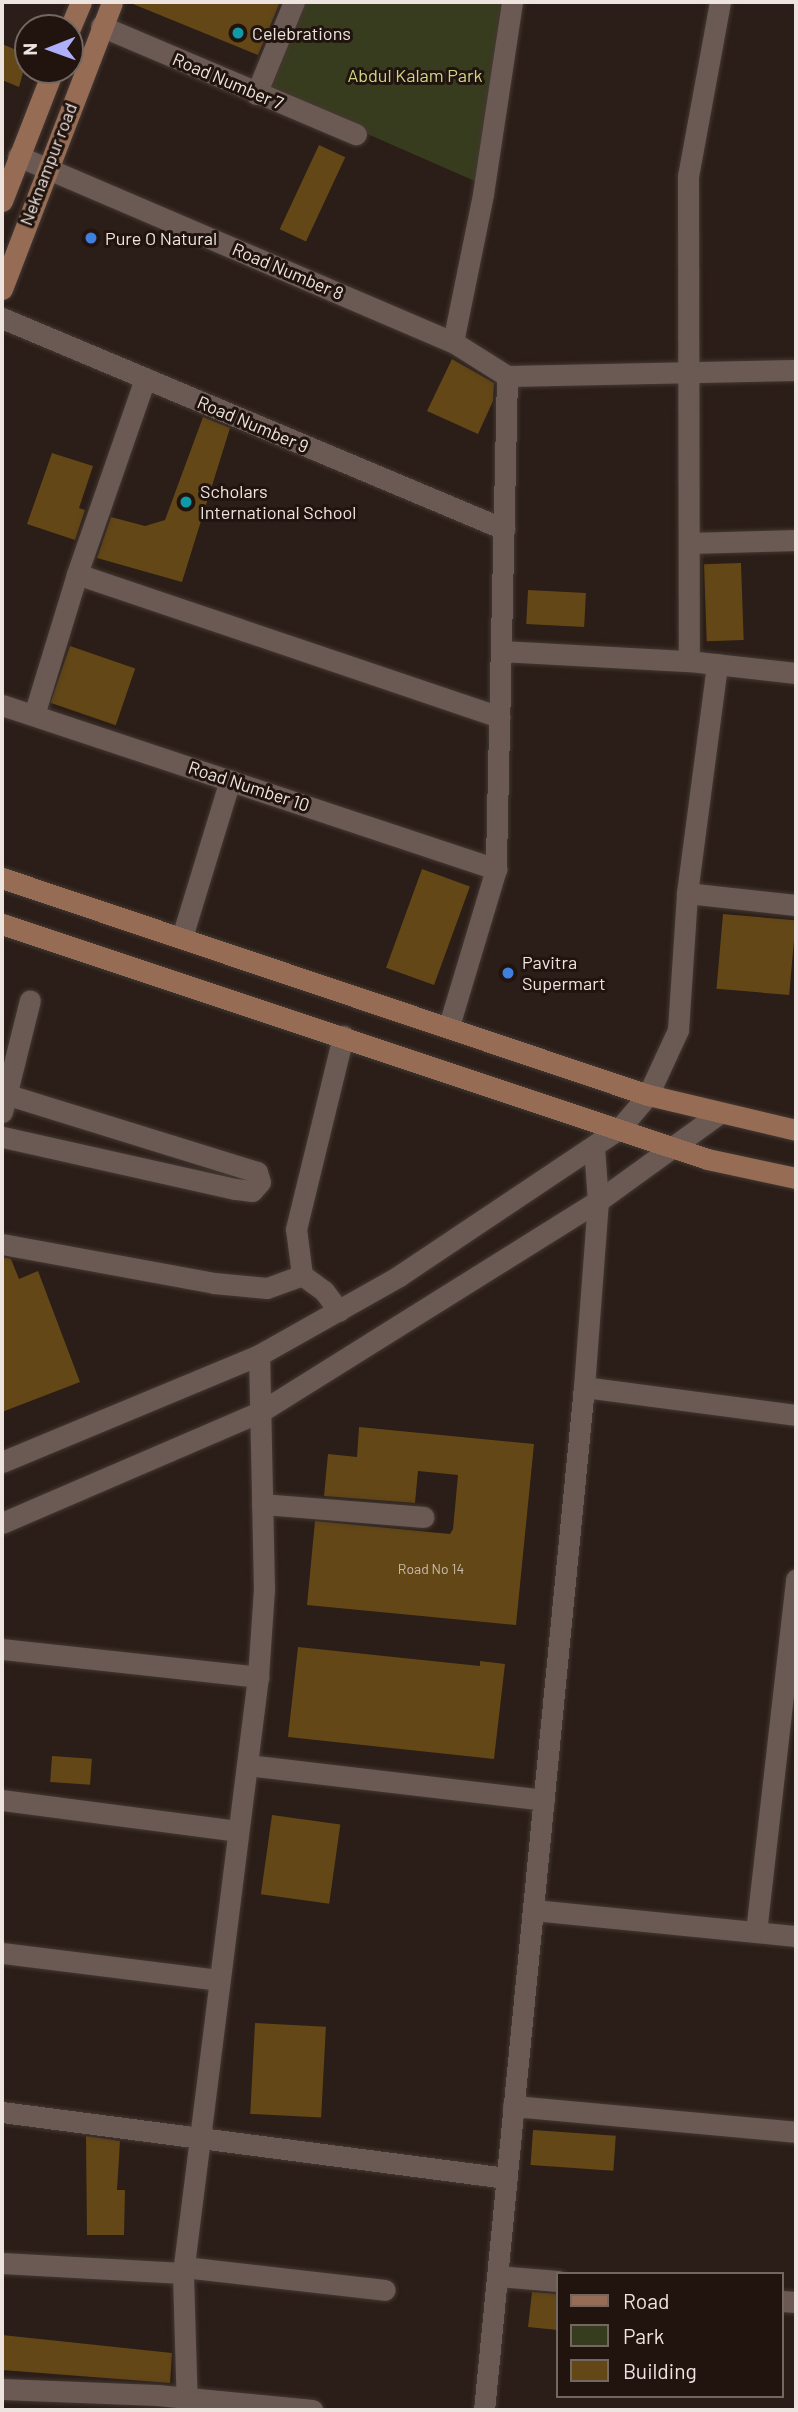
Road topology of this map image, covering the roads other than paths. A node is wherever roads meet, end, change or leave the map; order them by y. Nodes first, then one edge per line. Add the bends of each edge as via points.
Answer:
1 (112, 2) edge
2 (293, 2) edge
3 (512, 2) edge
4 (720, 2) edge
5 (101, 26) junction
6 (47, 84) edge
7 (256, 94) junction
8 (356, 134) dead end
9 (18, 156) junction
10 (45, 168) junction
11 (2, 201) edge
12 (2, 289) edge
13 (2, 318) edge
14 (453, 342) junction
15 (796, 370) edge
16 (690, 372) junction
17 (507, 376) junction
18 (145, 379) junction
19 (504, 529) junction
20 (796, 541) edge
21 (690, 543) junction
22 (77, 574) junction
23 (502, 651) junction
24 (689, 661) junction
25 (717, 664) junction
26 (796, 673) edge
27 (2, 705) edge
28 (34, 715) junction
29 (499, 717) junction
30 (230, 780) junction
31 (496, 869) junction
32 (2, 878) edge
33 (687, 893) junction
34 (796, 905) edge
35 (2, 924) edge
36 (182, 937) junction
37 (30, 1000) dead end
38 (449, 1026) junction
39 (343, 1036) junction
40 (648, 1095) junction
41 (3, 1099) edge
42 (717, 1115) junction
43 (620, 1128) junction
44 (796, 1130) edge
45 (2, 1137) edge
46 (594, 1148) junction
47 (673, 1148) junction
48 (796, 1178) edge
49 (598, 1201) junction
50 (2, 1244) edge
51 (302, 1275) junction
52 (339, 1311) junction
53 (259, 1356) junction
54 (584, 1387) junction
55 (260, 1412) junction
56 (796, 1415) edge
57 (2, 1462) edge
58 (262, 1504) junction
59 (423, 1517) dead end
60 (2, 1523) edge
61 (796, 1579) edge
62 (2, 1649) edge
63 (258, 1677) junction
64 (247, 1765) junction
65 (2, 1800) edge
66 (544, 1800) junction
67 (236, 1831) junction
68 (534, 1910) junction
69 (756, 1932) junction
70 (796, 1936) edge
71 (2, 1953) edge
72 (219, 1980) junction
73 (513, 2106) junction
74 (2, 2112) edge
75 (796, 2132) edge
76 (198, 2136) junction
77 (506, 2178) junction
78 (2, 2263) edge
79 (183, 2270) junction
80 (497, 2276) junction
81 (556, 2281) edge
82 (385, 2290) dead end
83 (2, 2389) edge
84 (188, 2404) edge
85 (303, 2410) edge
86 (484, 2410) edge

1 - 5 street, Neknampur road
2 - 7 street
3 - 14 street via 483,194
4 - 16 street via 688,176
5 - 7 street, Road Number 7
5 - 10 street, Neknampur road
6 - 9 street, Neknampur road
7 - 8 street, Road Number 7
9 - 10 street, Road Number 8
9 - 11 street, Neknampur road
10 - 12 street, Neknampur road
10 - 14 street, Road Number 8
13 - 18 street, Road Number 9
14 - 17 street, Road Number 8
15 - 16 street
16 - 17 street
16 - 21 street
17 - 19 street
18 - 19 street, Road Number 9
18 - 22 street
19 - 23 street
20 - 21 street
21 - 24 street
22 - 28 street
22 - 29 street
23 - 24 street
23 - 29 street
24 - 25 street
25 - 26 street
25 - 33 street
27 - 28 street, Road Number 10
28 - 30 street, Road Number 10
29 - 31 street
30 - 31 street, Road Number 10
30 - 36 street
31 - 38 street
32 - 36 street
33 - 34 street
33 - 40 street via 678,1030
35 - 39 street
36 - 38 street
37 - 41 street
38 - 40 street
39 - 43 street
39 - 51 street via 296,1229
40 - 42 street
40 - 43 street
41 - 45 street via 257,1172 260,1182 252,1191 234,1189
42 - 44 street
42 - 47 street
43 - 46 street
43 - 47 street
46 - 49 street
46 - 52 street
47 - 48 street
47 - 49 street
49 - 54 street
49 - 55 street
50 - 51 street via 214,1283 267,1288
51 - 52 street via 324,1291
52 - 53 street
53 - 55 street
53 - 57 street
54 - 56 street
54 - 66 street
55 - 58 street
55 - 60 street
58 - 59 street
58 - 63 street via 264,1590
61 - 69 street
62 - 63 street
63 - 64 street
64 - 66 street
64 - 67 street
65 - 67 street
66 - 68 street
67 - 72 street
68 - 69 street
68 - 73 street
69 - 70 street
71 - 72 street
72 - 76 street
73 - 75 street
73 - 77 street
74 - 76 street
76 - 77 street
76 - 79 street
77 - 80 street
78 - 79 street
79 - 82 street
79 - 84 street
80 - 81 street
80 - 86 street
83 - 84 street
84 - 85 street

